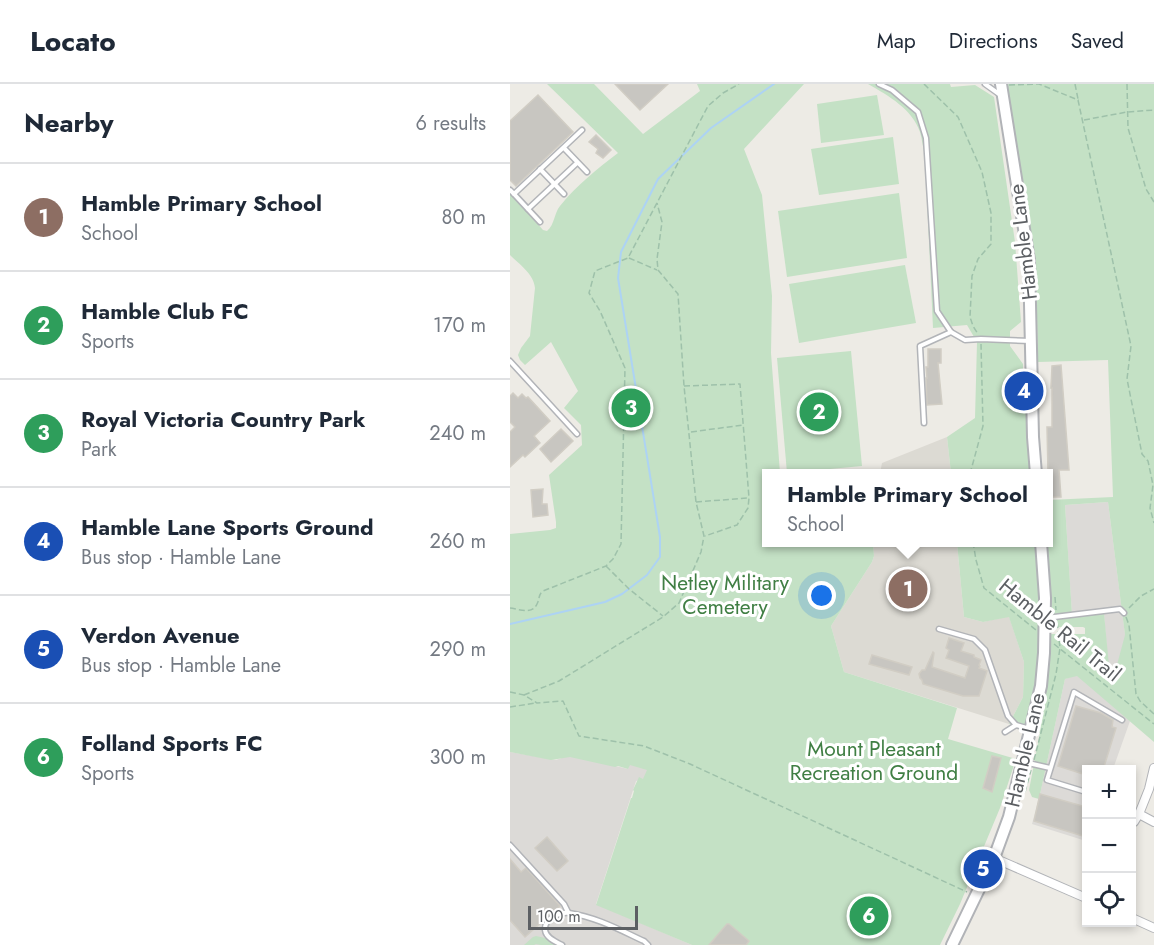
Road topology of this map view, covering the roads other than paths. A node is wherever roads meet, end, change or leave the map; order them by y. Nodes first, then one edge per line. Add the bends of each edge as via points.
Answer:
1 (879, 84) edge
2 (985, 84) edge
3 (1005, 85) edge
4 (1003, 96) junction
5 (582, 130) dead end
6 (564, 148) junction
7 (578, 163) junction
8 (540, 170) junction
9 (587, 172) dead end
10 (554, 184) junction
11 (512, 192) edge
12 (564, 194) dead end
13 (528, 209) junction
14 (540, 222) dead end
15 (951, 332) junction
16 (1032, 341) junction
17 (510, 360) edge
18 (924, 423) dead end
19 (577, 434) dead end
20 (1036, 469) edge
21 (1041, 547) edge
22 (1125, 613) road end
23 (1045, 618) junction
24 (939, 629) dead end
25 (1122, 720) dead end
26 (1016, 725) junction
27 (1030, 729) junction
28 (1005, 732) dead end
29 (1023, 762) junction
30 (1050, 768) junction
31 (1154, 768) edge
32 (1082, 791) edge
33 (1138, 814) junction
34 (1136, 819) edge
35 (1154, 822) edge
36 (510, 845) edge
37 (994, 858) junction
38 (1082, 896) edge
39 (568, 913) junction
40 (1136, 920) edge
41 (1154, 928) edge
42 (955, 944) edge
43 (562, 945) edge
44 (648, 945) edge

1 - 15 lane via 918,111 926,138 938,311
2 - 4 lane
3 - 4 main road, Hamble Lane
4 - 16 main road, Hamble Lane via 1029,260
5 - 6 lane
6 - 7 lane
6 - 8 lane
7 - 9 lane
7 - 10 lane
8 - 10 lane
8 - 11 lane
10 - 12 lane
10 - 13 lane
11 - 13 lane
13 - 14 lane
15 - 16 lane via 965,339
15 - 18 lane via 920,346
16 - 20 main road, Hamble Lane
17 - 19 lane
21 - 23 main road, Hamble Lane
22 - 23 lane via 1120,609
23 - 27 main road, Hamble Lane via 1041,686
24 - 26 lane via 974,639 985,650 1008,716
25 - 30 lane via 1074,692
26 - 27 lane
26 - 28 lane
27 - 29 main road, Hamble Lane
29 - 30 lane
29 - 37 main road, Hamble Lane
30 - 32 lane via 1047,780
31 - 33 street
33 - 34 street
33 - 35 street
36 - 39 lane via 564,903
37 - 38 street
37 - 42 main road, Hamble Lane
39 - 43 lane via 556,915 545,927 550,938
39 - 44 lane via 591,918
40 - 41 street

